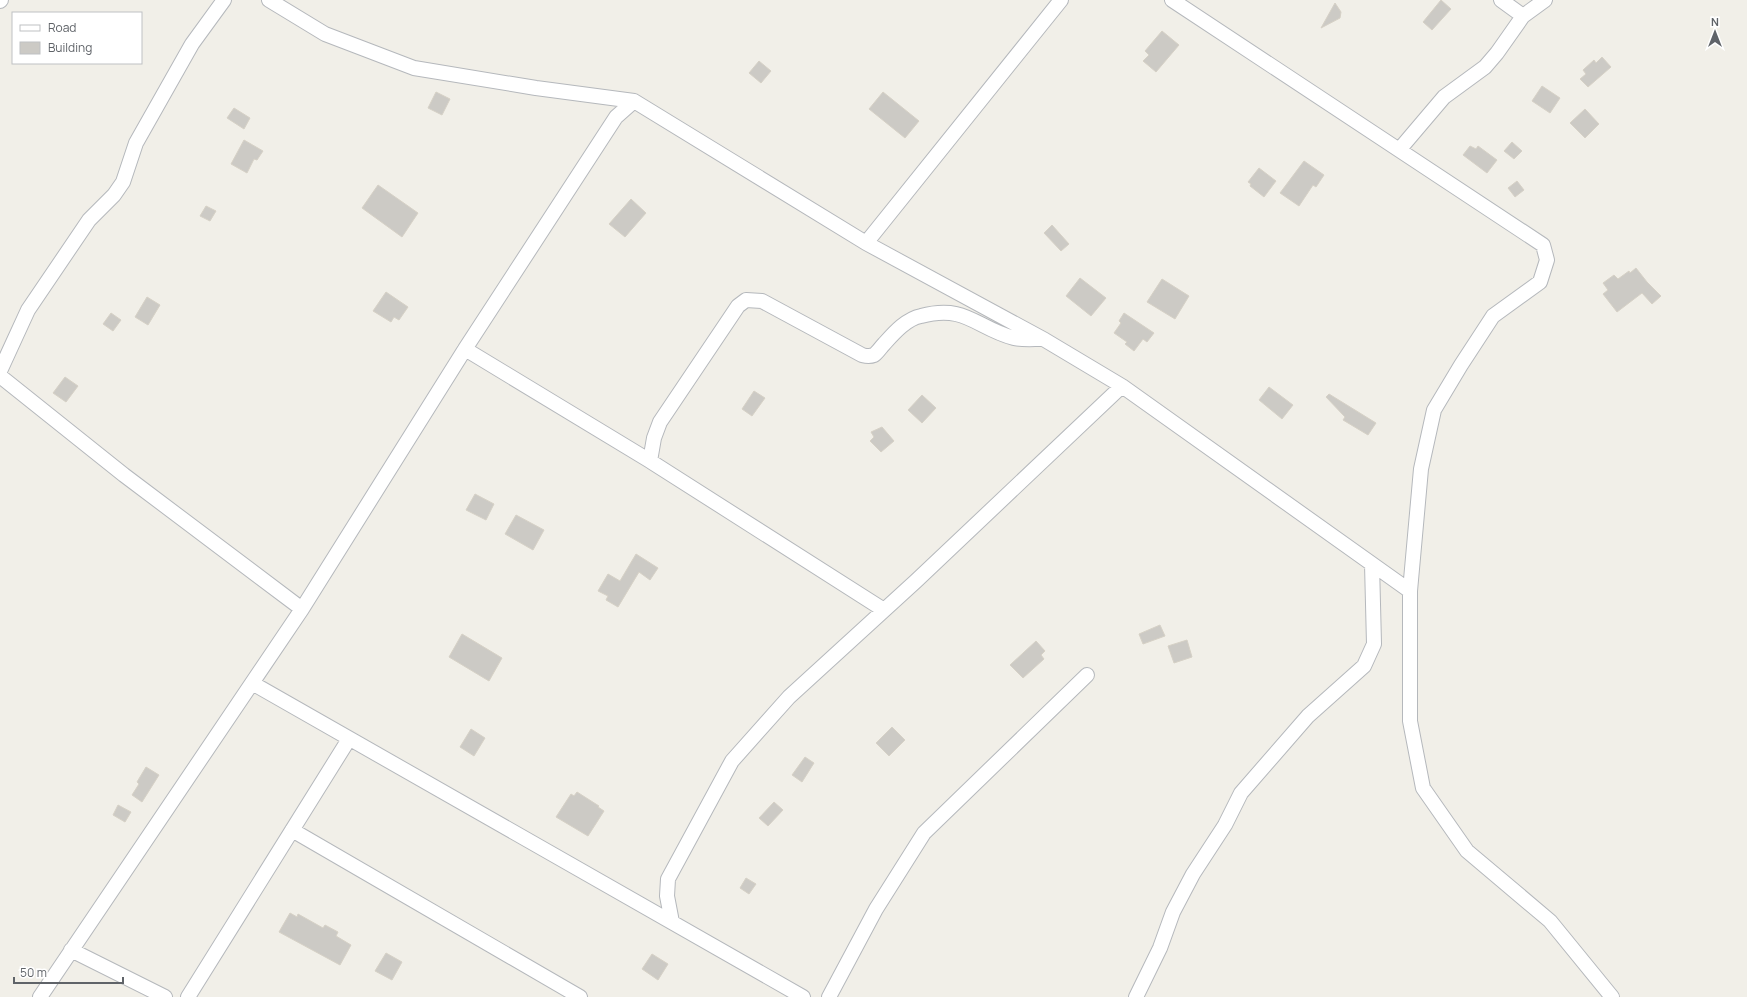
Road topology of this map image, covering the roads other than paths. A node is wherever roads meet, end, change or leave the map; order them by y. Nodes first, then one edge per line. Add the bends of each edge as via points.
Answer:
1 (224, 0) edge
2 (269, 0) edge
3 (1061, 0) edge
4 (1172, 0) edge
5 (1501, 0) edge
6 (1545, 0) edge
7 (1523, 16) junction
8 (634, 101) junction
9 (1399, 150) junction
10 (866, 243) junction
11 (1045, 340) junction
12 (465, 349) junction
13 (0, 371) edge
14 (0, 376) edge
15 (1122, 386) junction
16 (650, 461) junction
17 (1372, 564) junction
18 (1410, 591) junction
19 (302, 609) junction
20 (884, 610) junction
21 (1088, 675) dead end
22 (252, 684) junction
23 (349, 739) junction
24 (292, 830) junction
25 (672, 922) junction
26 (71, 950) junction
27 (40, 997) edge
28 (165, 997) edge
29 (188, 997) edge
30 (580, 997) edge
31 (804, 997) edge
32 (829, 997) edge
33 (1136, 997) edge
34 (1612, 997) edge

1 - 13 street via 192,44 136,143 123,182 89,220 28,310
2 - 8 street via 326,34 414,68
3 - 10 street
4 - 9 street
5 - 7 street
6 - 7 street
7 - 9 street via 1485,67 1444,97
8 - 10 street
8 - 12 street via 616,117
9 - 18 street via 1543,245 1547,260 1540,282 1493,316 1434,410 1421,469
10 - 11 street
11 - 15 street
11 - 16 street via 1016,339 964,315 948,313 920,316 911,320 895,332 875,354 868,357 762,301 746,300 738,306 660,422
12 - 16 street
12 - 19 street
14 - 19 street via 124,475
15 - 17 street
15 - 20 street
16 - 20 street
17 - 18 street
17 - 33 street via 1374,644 1364,666 1308,716 1241,794 1226,826 1193,874 1173,912 1160,948
18 - 34 street via 1410,721 1423,788 1468,851 1550,921
19 - 22 street
20 - 25 street via 789,697 732,761 668,879 667,896
21 - 32 street via 924,833 876,909
22 - 23 street
22 - 26 street
23 - 24 street
23 - 25 street
24 - 29 street
24 - 30 street
25 - 31 street
26 - 27 street
26 - 28 street

